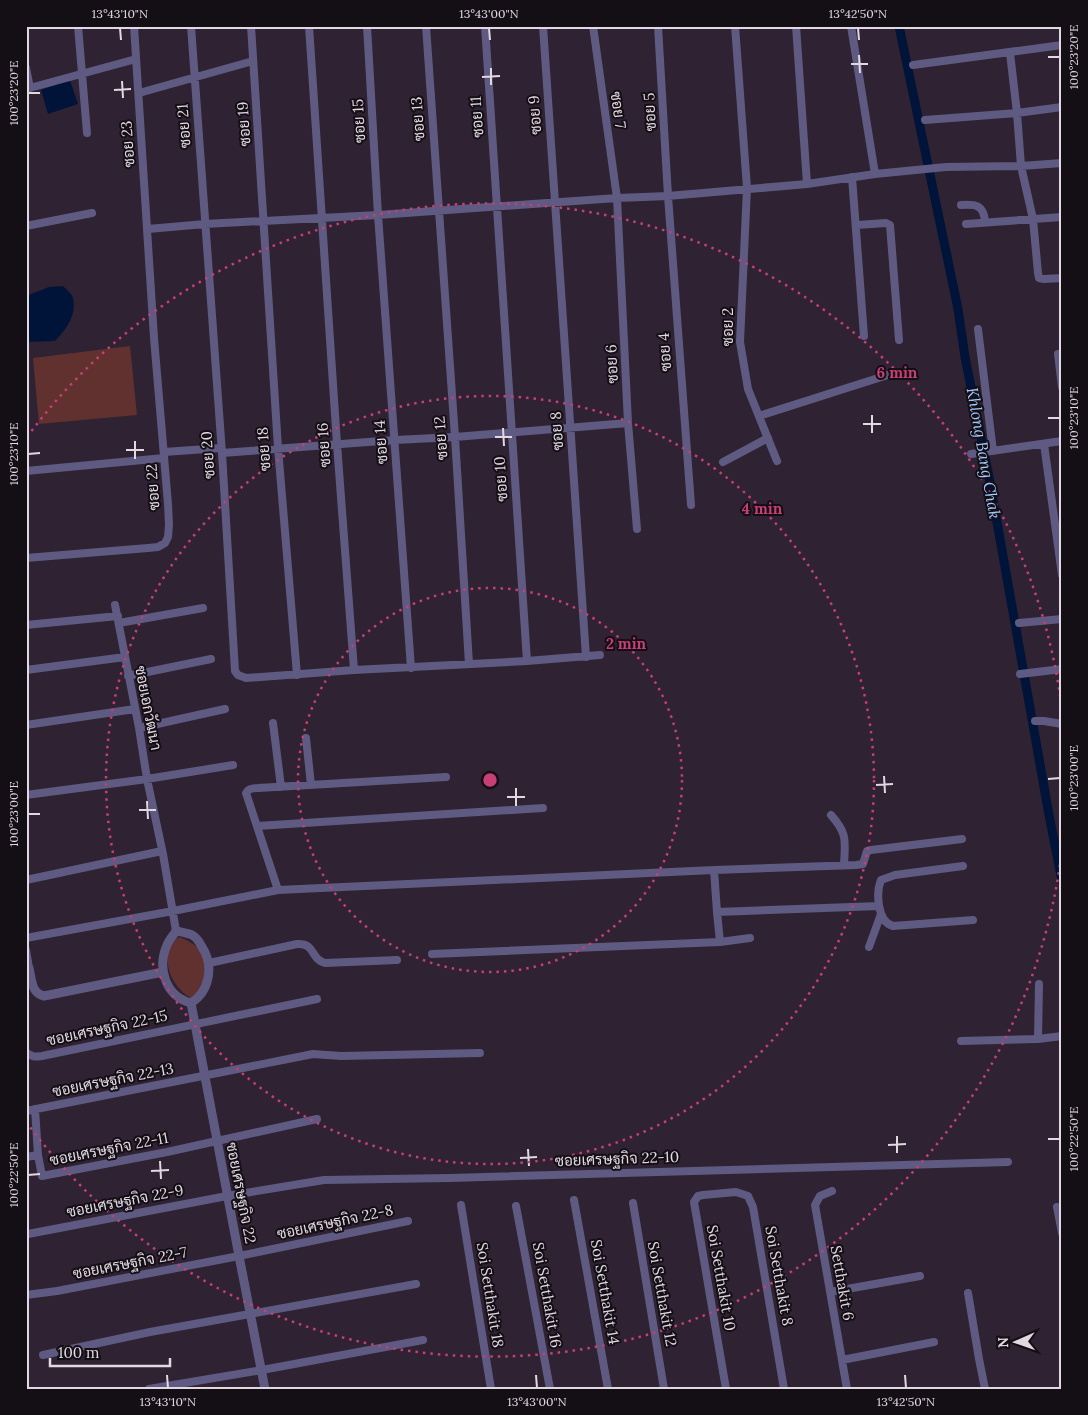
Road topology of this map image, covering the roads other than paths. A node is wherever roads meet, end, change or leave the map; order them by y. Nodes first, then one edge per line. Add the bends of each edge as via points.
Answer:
1 (78, 26) edge
2 (134, 26) edge
3 (191, 26) edge
4 (251, 26) edge
5 (309, 26) edge
6 (367, 26) edge
7 (426, 26) edge
8 (485, 26) edge
9 (543, 26) edge
10 (593, 26) edge
11 (658, 26) edge
12 (736, 26) edge
13 (796, 26) edge
14 (851, 26) edge
15 (1062, 45) edge
16 (1010, 52) junction
17 (136, 59) junction
18 (253, 60) junction
19 (913, 65) dead end
20 (26, 68) edge
21 (82, 74) junction
22 (194, 78) junction
23 (28, 88) edge
24 (139, 93) junction
25 (1062, 107) edge
26 (1017, 113) junction
27 (925, 120) dead end
28 (87, 133) dead end
29 (1062, 163) edge
30 (1021, 166) junction
31 (875, 174) junction
32 (852, 178) junction
33 (807, 184) junction
34 (748, 188) junction
35 (668, 196) junction
36 (617, 198) junction
37 (554, 203) junction
38 (961, 205) dead end
39 (497, 206) junction
40 (438, 211) junction
41 (92, 213) dead end
42 (378, 215) junction
43 (322, 217) junction
44 (1062, 217) edge
45 (1033, 219) junction
46 (264, 220) junction
47 (985, 222) junction
48 (205, 224) junction
49 (966, 224) dead end
50 (26, 226) edge
51 (857, 226) junction
52 (148, 229) junction
53 (1062, 278) edge
54 (978, 329) dead end
55 (864, 336) dead end
56 (899, 340) dead end
57 (1058, 354) dead end
58 (894, 373) dead end
59 (1062, 387) edge
60 (759, 416) junction
61 (628, 423) junction
62 (571, 427) junction
63 (512, 432) junction
64 (455, 437) junction
65 (768, 438) junction
66 (395, 440) junction
67 (1062, 441) edge
68 (337, 444) junction
69 (1044, 444) junction
70 (278, 448) junction
71 (222, 450) junction
72 (993, 451) junction
73 (971, 454) dead end
74 (164, 455) junction
75 (777, 461) dead end
76 (723, 462) dead end
77 (26, 471) edge
78 (691, 504) dead end
79 (637, 529) dead end
80 (26, 558) edge
81 (1062, 575) edge
82 (116, 605) dead end
83 (203, 608) dead end
84 (1062, 619) edge
85 (118, 620) junction
86 (1019, 624) dead end
87 (26, 625) edge
88 (600, 655) dead end
89 (125, 657) junction
90 (586, 657) junction
91 (211, 659) dead end
92 (527, 661) junction
93 (469, 664) junction
94 (411, 668) junction
95 (1062, 669) edge
96 (26, 670) edge
97 (354, 670) junction
98 (1020, 674) dead end
99 (297, 675) junction
100 (128, 676) junction
101 (225, 709) dead end
102 (135, 710) junction
103 (1035, 721) dead end
104 (274, 724) dead end
105 (1062, 724) edge
106 (26, 725) edge
107 (139, 728) junction
108 (306, 738) dead end
109 (233, 765) dead end
110 (446, 778) dead end
111 (147, 779) junction
112 (311, 785) junction
113 (281, 787) junction
114 (26, 795) edge
115 (544, 808) dead end
116 (831, 815) dead end
117 (258, 826) junction
118 (962, 839) dead end
119 (162, 851) junction
120 (844, 865) junction
121 (963, 866) dead end
122 (714, 870) junction
123 (26, 880) edge
124 (278, 890) junction
125 (880, 910) junction
126 (173, 911) junction
127 (717, 912) junction
128 (973, 920) dead end
129 (176, 932) junction
130 (26, 938) edge
131 (750, 938) dead end
132 (720, 942) junction
133 (869, 947) dead end
134 (26, 950) edge
135 (432, 954) dead end
136 (397, 960) dead end
137 (209, 963) junction
138 (28, 968) edge
139 (163, 972) junction
140 (1039, 984) dead end
141 (317, 999) dead end
142 (191, 1002) junction
143 (195, 1024) junction
144 (1062, 1036) edge
145 (1038, 1039) junction
146 (961, 1042) dead end
147 (26, 1052) edge
148 (480, 1053) dead end
149 (205, 1077) junction
150 (35, 1109) junction
151 (26, 1111) edge
152 (317, 1119) dead end
153 (217, 1140) junction
154 (38, 1155) junction
155 (26, 1157) edge
156 (1008, 1162) dead end
157 (832, 1191) dead end
158 (721, 1194) joint
159 (227, 1196) junction
160 (574, 1200) dead end
161 (633, 1203) dead end
162 (461, 1206) dead end
163 (516, 1206) dead end
164 (1057, 1207) dead end
165 (408, 1221) dead end
166 (1062, 1233) edge
167 (28, 1234) dead end
168 (239, 1256) junction
169 (920, 1276) dead end
170 (416, 1284) dead end
171 (830, 1292) junction
172 (968, 1293) dead end
173 (26, 1295) edge
174 (250, 1314) junction
175 (423, 1340) dead end
176 (934, 1342) dead end
177 (43, 1355) dead end
178 (842, 1360) junction
179 (262, 1370) junction
180 (150, 1389) edge
181 (265, 1389) edge
182 (491, 1389) edge
183 (550, 1389) edge
184 (608, 1389) edge
185 (664, 1389) edge
186 (726, 1389) edge
187 (784, 1389) edge
188 (847, 1389) edge
189 (985, 1389) edge

1 - 21 street
2 - 17 street, ซอย 23
3 - 22 street, ซอย 21
4 - 18 street, ซอย 19
5 - 43 street, ซอย 16
6 - 42 street, ซอย 15
7 - 40 street, ซอย 13
8 - 39 street, ซอย 11
9 - 37 street, ซอย 9
10 - 36 street, ซอย 7
11 - 35 street, ซอย 5
12 - 34 street, ซอย 2
13 - 33 street
14 - 31 street
15 - 16 street
16 - 19 street
16 - 26 street
17 - 21 street
17 - 24 street, ซอย 23
18 - 22 street
18 - 46 street, ซอย 19
20 - 23 street
21 - 23 street
21 - 28 street
22 - 24 street
22 - 48 street, ซอย 21
24 - 52 street, ซอย 23
25 - 26 street
26 - 27 street
26 - 30 street
29 - 30 street
30 - 31 street via 946,167
30 - 45 street
31 - 32 street
32 - 33 street
32 - 51 street
33 - 34 street
34 - 35 street
34 - 60 street, ซอย 2 via 740,342 748,389
35 - 36 street
35 - 78 street, ซอย 4
36 - 37 street
36 - 61 street, ซอย 6
37 - 39 street
37 - 62 street, ซอย 8
38 - 47 street via 978,206 985,214
39 - 40 street
39 - 63 street, ซอย 10
40 - 42 street
40 - 64 street, ซอย 12
41 - 50 street
42 - 43 street
42 - 66 street, ซอย 14
43 - 46 street
43 - 68 street, ซอย 16
44 - 45 street
45 - 47 street
45 - 53 street via 1040,278
46 - 48 street
46 - 70 street, ซอย 18
47 - 49 street
48 - 52 street
48 - 71 street, ซอย 20
51 - 55 street
51 - 56 street via 890,225
52 - 74 street, ซอย 22
54 - 72 street
57 - 59 street
58 - 60 street
60 - 65 street, ซอย 2
61 - 62 street
61 - 79 street, ซอย 6
62 - 63 street
62 - 90 street, ซอย 8
63 - 64 street
63 - 92 street, ซอย 10
64 - 66 street
64 - 93 street, ซอย 12
65 - 75 street, ซอย 2
65 - 76 street
66 - 68 street
66 - 94 street, ซอย 14
67 - 69 street
68 - 70 street
68 - 97 street, ซอย 16
69 - 72 street
69 - 81 street
70 - 71 street
70 - 99 street, ซอย 18
71 - 74 street
71 - 99 street, ซอย 20 via 235,672 246,678
72 - 73 street
74 - 77 street
74 - 80 street, ซอย 22 via 169,525 165,543 158,547
82 - 85 street, ซอยเอกวัฒนา
83 - 85 street
84 - 86 street
85 - 87 street
85 - 89 street, ซอยเอกวัฒนา
88 - 90 street
89 - 96 street
89 - 100 street, ซอยเอกวัฒนา
90 - 92 street
91 - 100 street
92 - 93 street
93 - 94 street
94 - 97 street
95 - 98 street
97 - 99 street
100 - 102 street, ซอยเอกวัฒนา
101 - 107 street
102 - 106 street
102 - 107 street, ซอยเอกวัฒนา
103 - 105 street
104 - 113 street
107 - 111 street, ซอยเอกวัฒนา
108 - 112 street
109 - 111 street
110 - 112 street
111 - 114 street
111 - 119 street, ซอยเอกวัฒนา
112 - 113 street
113 - 117 street via 251,788 246,793
115 - 117 street
116 - 120 street via 844,833
117 - 124 street
118 - 120 street via 867,851 863,864
119 - 123 street
119 - 126 street
120 - 122 street
121 - 125 street via 886,877 879,884
122 - 124 street
122 - 127 street
124 - 126 street
125 - 127 street
125 - 128 street via 885,921 893,926
125 - 133 street
126 - 129 street
126 - 130 street
127 - 132 street
129 - 137 street via 192,936 204,949
129 - 139 street via 164,955
131 - 132 street
132 - 135 street
134 - 138 street
136 - 137 street via 325,963 317,959 307,945 297,944
137 - 142 street via 204,988
138 - 139 street via 34,991 44,996
139 - 142 street via 175,995
140 - 145 street
141 - 143 street, ซอยเศรษฐกิจ 22-15
142 - 143 street, ซอยเศรษฐกิจ 22
143 - 147 street, ซอยเศรษฐกิจ 22-15 via 42,1056 35,1057
143 - 149 street, ซอยเศรษฐกิจ 22
144 - 145 street
145 - 146 street
148 - 149 street, ซอยเศรษฐกิจ 22-13 via 314,1054
149 - 150 street, ซอยเศรษฐกิจ 22-13
149 - 153 street, ซอยเศรษฐกิจ 22
150 - 151 street, ซอยเศรษฐกิจ 22-13
150 - 154 street, ซอยเศรษฐกิจ 22-11
152 - 153 street
153 - 154 street, ซอยเศรษฐกิจ 22-11 via 42,1176
153 - 159 street, ซอยเศรษฐกิจ 22
154 - 155 street
156 - 159 street, ซอยเศรษฐกิจ 22-10 via 324,1180
157 - 171 street, Setthakit 6 via 820,1196 815,1204
158 - 186 street, Soi Setthakit 10 via 698,1196 694,1202
158 - 187 street, Soi Setthakit 8 via 736,1192 751,1200
159 - 167 street, ซอยเศรษฐกิจ 22-9
159 - 168 street, ซอยเศรษฐกิจ 22
160 - 184 street, Soi Setthakit 14
161 - 185 street, Soi Setthakit 12
162 - 182 street, Soi Setthakit 18
163 - 183 street, Soi Setthakit 16
164 - 166 street
165 - 168 street, ซอยเศรษฐกิจ 22-8
168 - 173 street, ซอยเศรษฐกิจ 22-7
168 - 174 street, ซอยเศรษฐกิจ 22
169 - 171 street
170 - 174 street
171 - 178 street, Setthakit 6
172 - 189 street
174 - 177 street
174 - 179 street, ซอยเศรษฐกิจ 22
175 - 179 street
176 - 178 street
178 - 188 street, Setthakit 6
179 - 180 street
179 - 181 street, ซอยเศรษฐกิจ 22

